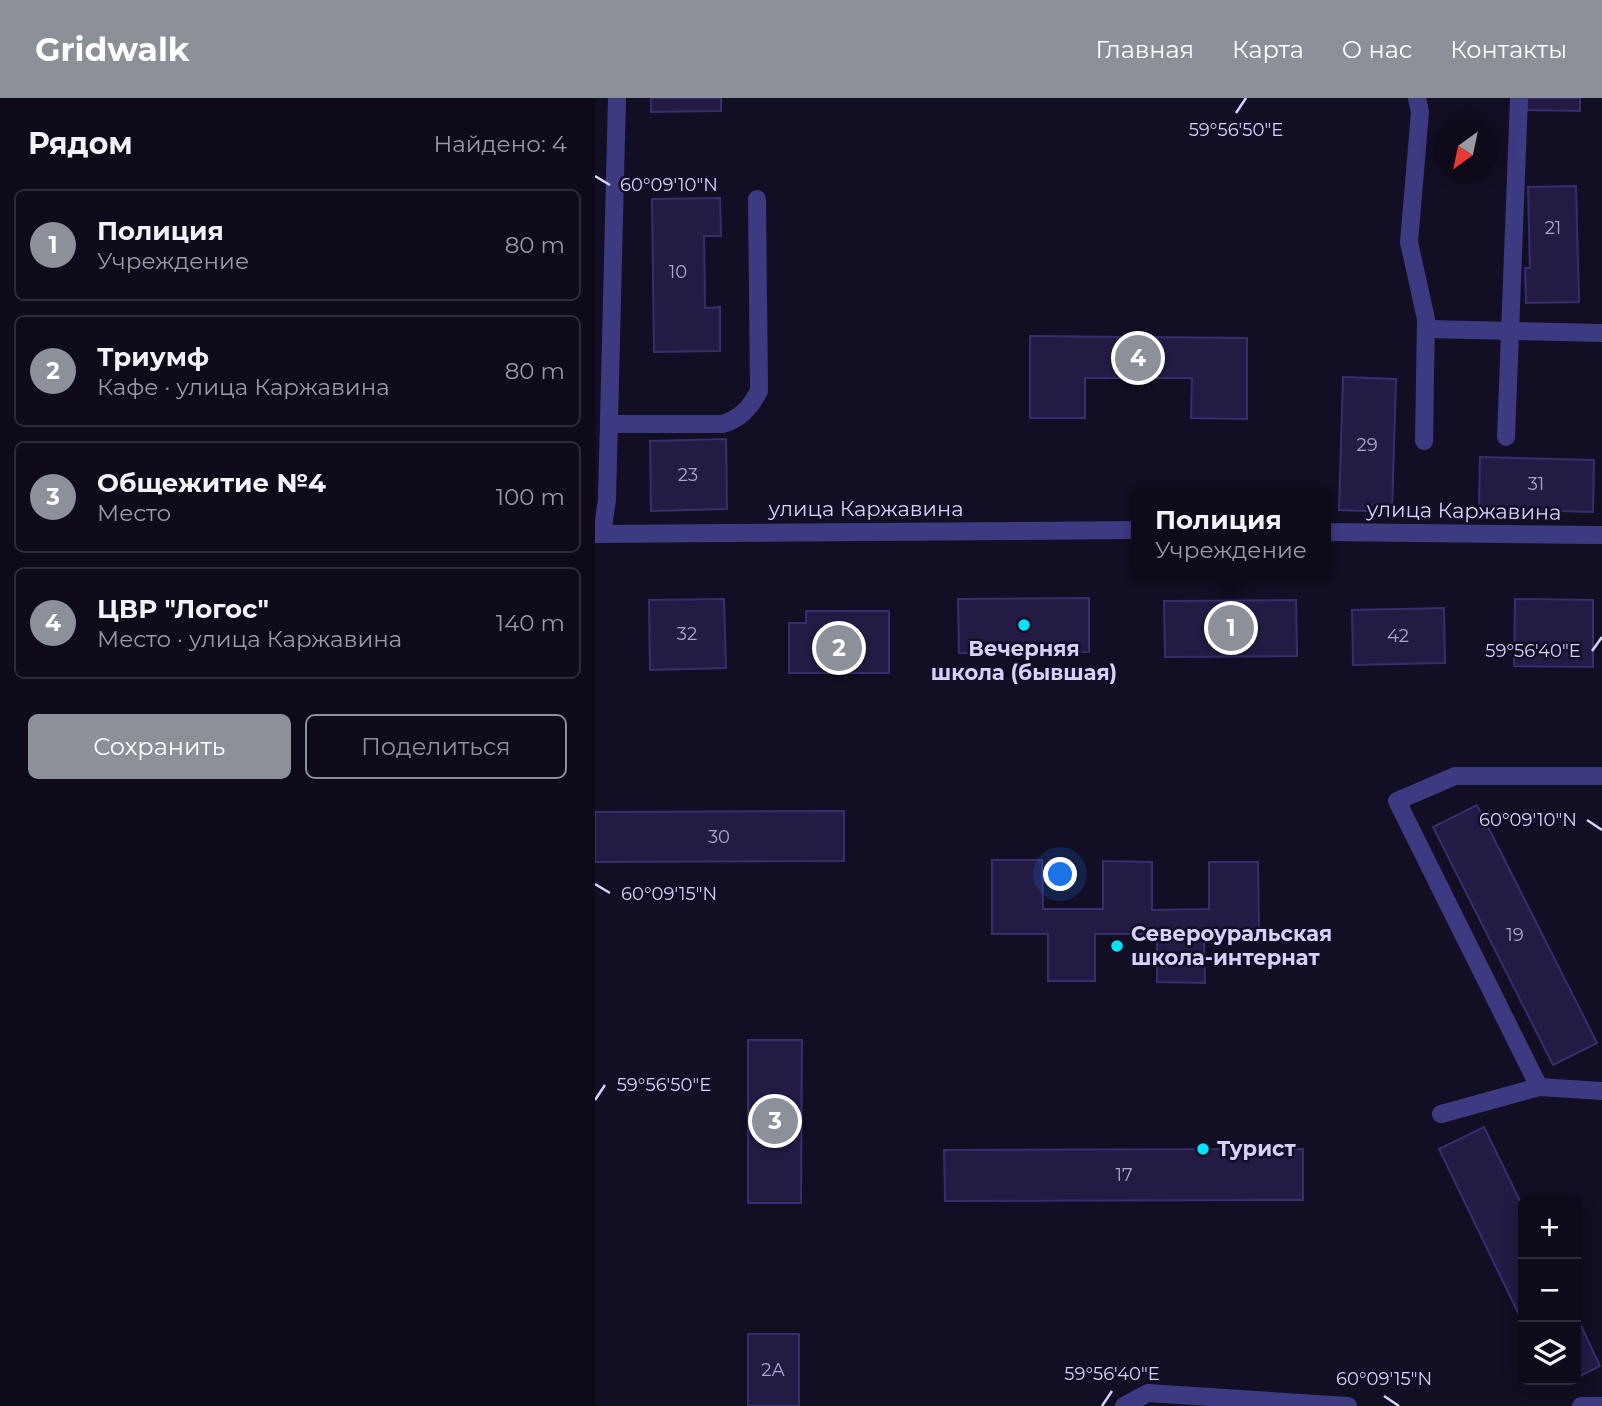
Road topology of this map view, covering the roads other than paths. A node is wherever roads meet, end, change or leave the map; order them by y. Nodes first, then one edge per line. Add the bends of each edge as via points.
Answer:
1 (617, 98) edge
2 (1417, 98) edge
3 (1519, 98) edge
4 (757, 199) dead end
5 (1426, 329) junction
6 (1512, 329) junction
7 (1602, 333) edge
8 (609, 424) junction
9 (1506, 438) dead end
10 (1424, 441) dead end
11 (1131, 530) edge
12 (1331, 532) edge
13 (598, 534) edge
14 (1602, 535) edge
15 (1602, 776) edge
16 (1539, 1087) junction
17 (1602, 1091) edge
18 (1441, 1114) dead end
19 (1124, 1406) edge
20 (1348, 1406) edge
21 (1581, 1406) edge
22 (1602, 1406) edge

1 - 8 street
2 - 5 street via 1420,113 1409,242
3 - 6 street
4 - 8 street via 759,391 753,402 723,424
5 - 6 street
5 - 10 street
6 - 7 street
6 - 9 street
8 - 13 street via 607,500
11 - 13 street, улица Каржавина
12 - 14 street, улица Каржавина
15 - 16 street via 1455,776 1397,802
16 - 17 street
16 - 18 street
19 - 20 street via 1148,1393
21 - 22 street

